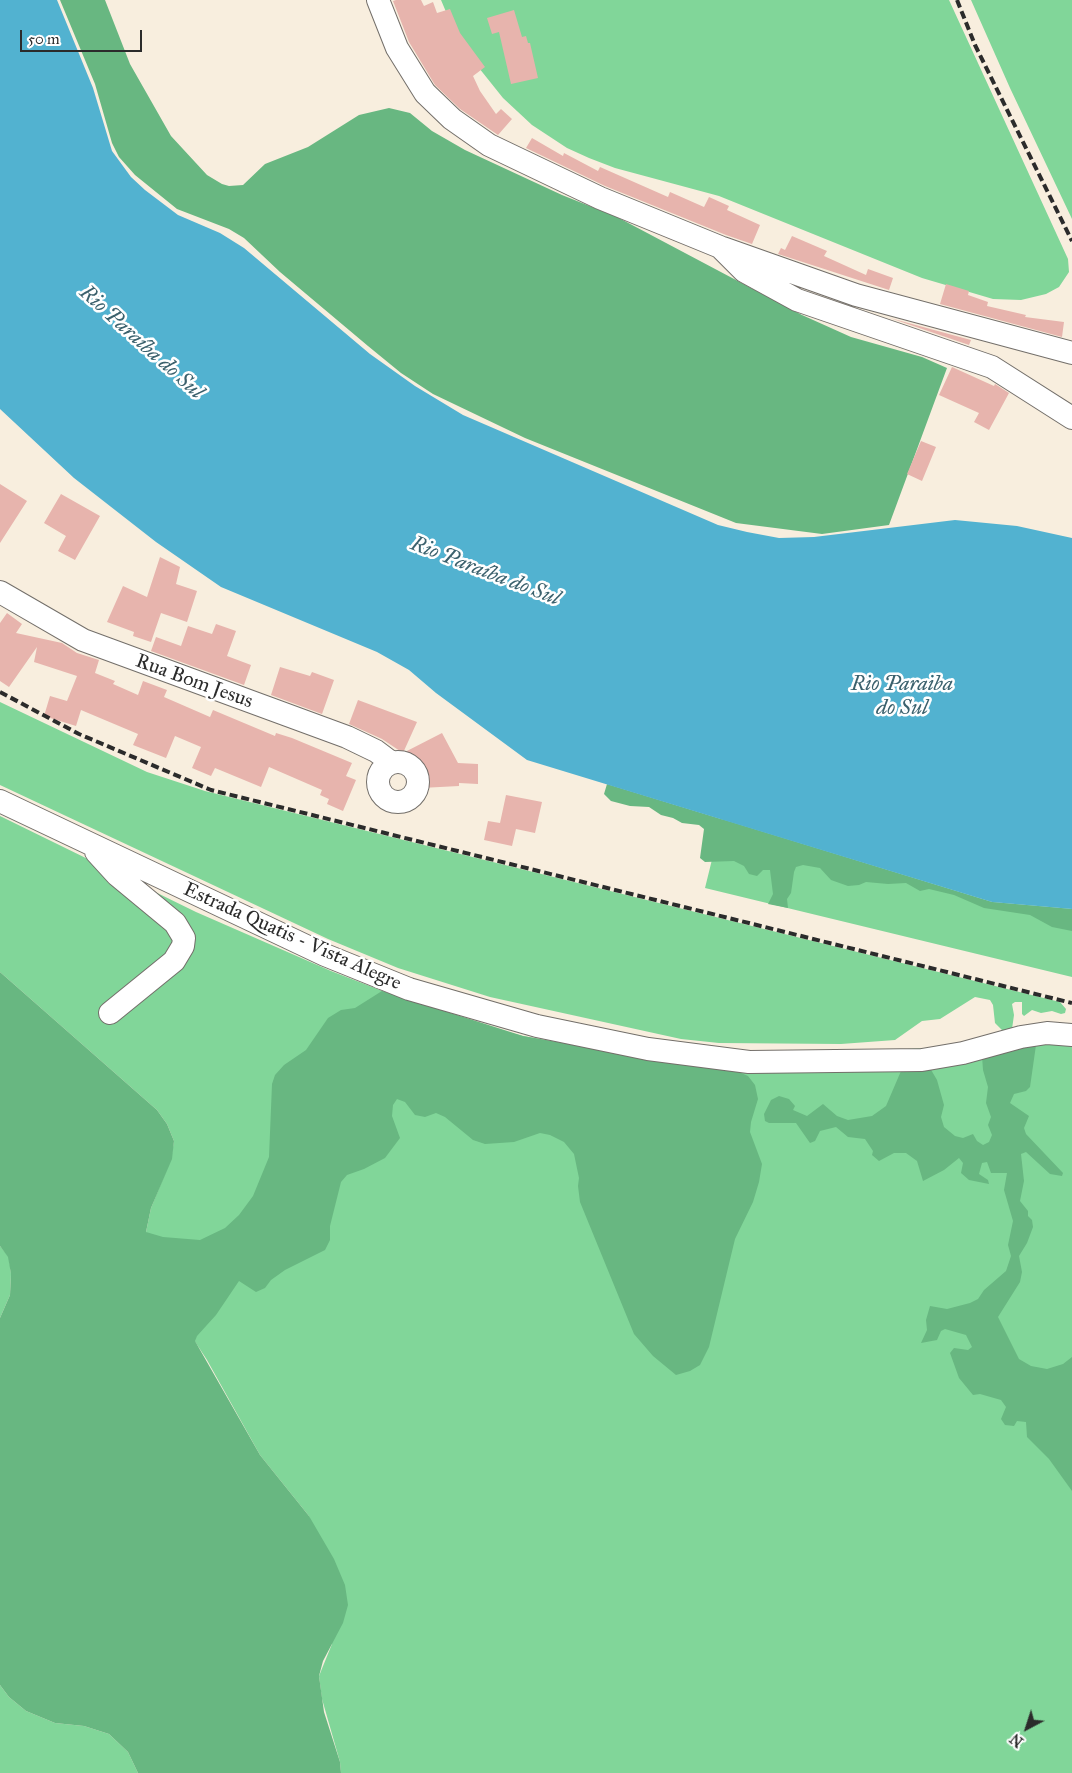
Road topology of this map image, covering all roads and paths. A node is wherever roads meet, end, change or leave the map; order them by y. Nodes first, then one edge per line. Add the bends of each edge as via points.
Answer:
1 (378, 0) edge
2 (720, 248) junction
3 (1072, 353) edge
4 (1072, 418) edge
5 (0, 592) edge
6 (392, 763) dead end
7 (0, 800) edge
8 (89, 844) junction
9 (110, 1013) dead end
10 (1072, 1036) edge

1 - 2 street via 397,48 414,79 437,107 452,119 489,145 538,170
2 - 3 street via 856,295
2 - 4 street via 744,271 797,300 992,367
5 - 6 street, Rua Bom Jesus via 84,640 347,737
7 - 8 street, Estrada Quatis - Vista Alegre
8 - 9 street via 117,874 175,923 184,938 174,961
8 - 10 street, Estrada Quatis - Vista Alegre via 325,955 409,989 537,1026 648,1049 749,1062 872,1062 947,1056 1021,1037

